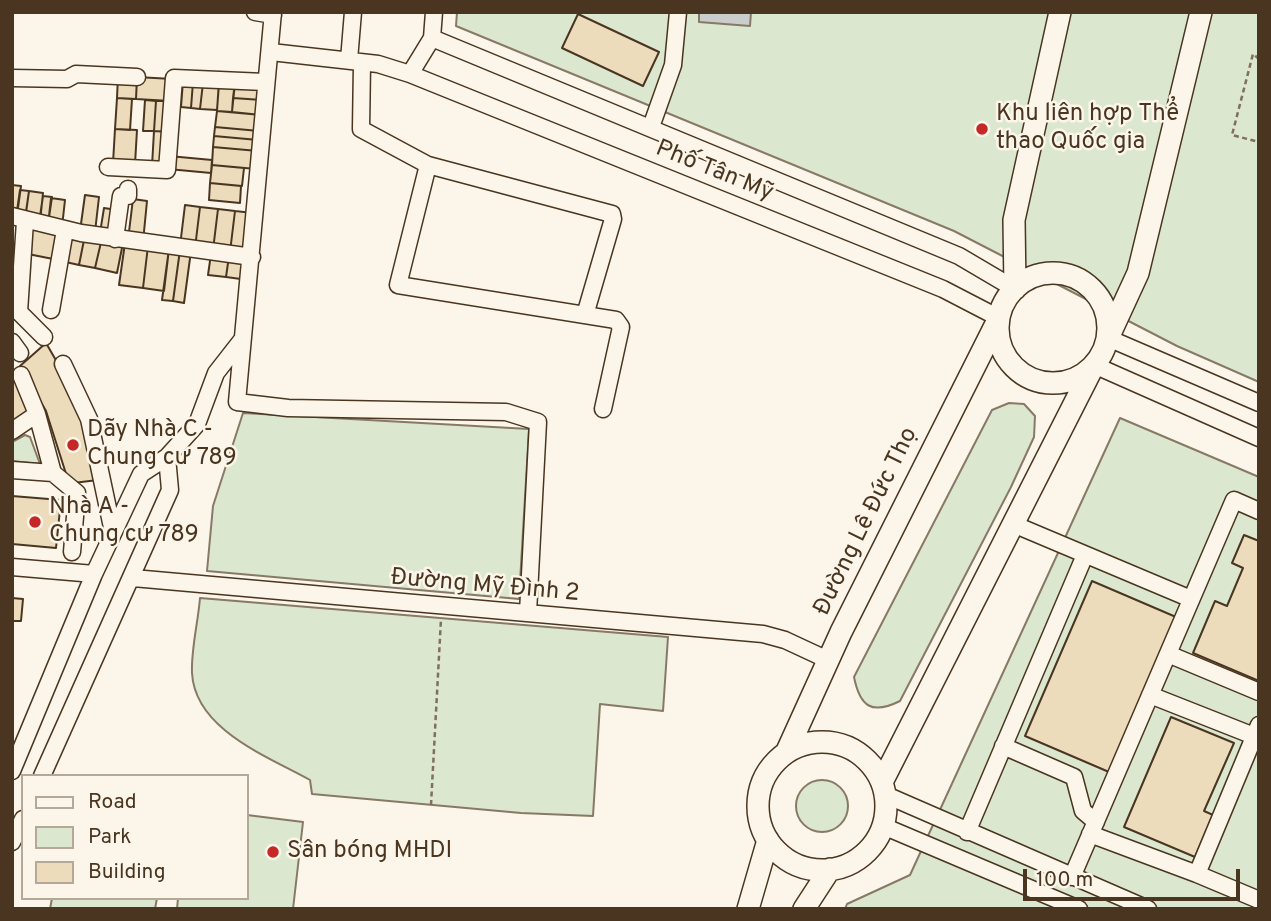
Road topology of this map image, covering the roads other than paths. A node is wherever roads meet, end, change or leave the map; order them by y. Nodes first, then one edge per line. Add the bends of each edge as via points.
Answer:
1 (255, 12) edge
2 (353, 12) edge
3 (434, 12) edge
4 (678, 12) edge
5 (1060, 12) edge
6 (1201, 12) edge
7 (273, 13) edge
8 (432, 38) junction
9 (271, 52) junction
10 (355, 62) junction
11 (410, 74) junction
12 (137, 77) dead end
13 (12, 78) edge
14 (265, 82) junction
15 (651, 127) junction
16 (428, 165) junction
17 (108, 167) dead end
18 (128, 190) dead end
19 (19, 219) edge
20 (65, 230) junction
21 (115, 239) junction
22 (252, 257) junction
23 (1014, 289) junction
24 (51, 310) dead end
25 (585, 315) junction
26 (999, 318) junction
27 (44, 337) dead end
28 (1108, 338) junction
29 (241, 341) junction
30 (63, 364) dead end
31 (1094, 365) junction
32 (21, 375) dead end
33 (1259, 403) edge
34 (603, 409) dead end
35 (37, 414) junction
36 (12, 431) edge
37 (1259, 438) edge
38 (167, 457) junction
39 (12, 470) edge
40 (53, 473) junction
41 (1259, 512) edge
42 (1013, 524) junction
43 (113, 532) junction
44 (72, 552) dead end
45 (1085, 555) junction
46 (12, 568) edge
47 (94, 574) junction
48 (133, 578) junction
49 (1191, 599) junction
50 (528, 613) junction
51 (1168, 654) junction
52 (828, 660) junction
53 (1259, 692) edge
54 (1150, 695) junction
55 (1256, 731) edge
56 (1003, 746) junction
57 (787, 751) junction
58 (12, 771) edge
59 (44, 774) edge
60 (884, 789) junction
61 (21, 823) edge
62 (883, 826) junction
63 (1093, 828) junction
64 (967, 832) junction
65 (768, 840) junction
66 (12, 842) edge
67 (830, 869) junction
68 (1197, 874) junction
69 (1072, 877) junction
70 (1259, 900) edge
71 (748, 909) edge
72 (804, 909) edge
73 (1079, 909) edge
74 (1148, 909) edge

1 - 7 street
2 - 10 street
3 - 8 street
4 - 15 street via 673,65
5 - 23 main road via 1014,220
6 - 28 main road via 1138,274
7 - 9 street
8 - 11 street
8 - 15 street, Phố Tân Mỹ
9 - 10 street, Phố Tân Mỹ
9 - 14 street
10 - 11 street, Phố Tân Mỹ
10 - 16 street via 361,129
11 - 26 street, Phố Tân Mỹ via 943,289
12 - 13 street
14 - 17 street via 174,78 167,170
14 - 22 street
15 - 23 street, Phố Tân Mỹ via 958,256
16 - 25 street via 612,214
16 - 25 street via 398,285
18 - 21 street via 128,196 121,196
19 - 20 street
19 - 27 street via 19,312
20 - 21 street
20 - 24 street
21 - 22 street
22 - 29 street
23 - 26 main road
23 - 28 main road via 1043,274 1079,279 1094,290 1104,306
25 - 34 street via 620,323
26 - 31 main road via 1000,343 1007,360 1036,381 1072,381
26 - 52 main road, Đường Lê Đức Thọ
28 - 31 main road
28 - 33 street
29 - 38 street via 216,373 197,424
29 - 50 street via 237,402 288,408 506,412 538,422
30 - 43 street via 89,419
31 - 37 street
31 - 42 main road
32 - 35 street
35 - 36 street
35 - 40 street
38 - 43 street via 141,474
38 - 48 street via 170,490
39 - 40 street
40 - 44 street via 77,493
41 - 49 street via 1234,500
42 - 45 street
42 - 60 main road
43 - 47 street
45 - 49 street
45 - 56 street
46 - 47 street
47 - 58 street
48 - 50 street, Đường Mỹ Đình 2
48 - 59 street
49 - 51 street
50 - 52 street, Đường Mỹ Đình 2 via 763,634
51 - 53 street
51 - 54 street
52 - 57 main road, Đường Lê Đức Thọ
54 - 55 street
54 - 63 street
55 - 68 street
56 - 63 street via 1074,776 1083,811
56 - 64 street
57 - 60 main road via 813,742 847,746 862,755
57 - 65 main road via 761,787 760,823
60 - 62 main road
60 - 64 street
61 - 66 street
62 - 67 main road via 866,854
62 - 73 street
63 - 68 street
63 - 69 street
64 - 69 street
65 - 67 main road via 785,858 806,868
65 - 71 main road
67 - 72 main road
68 - 70 street
69 - 74 street

